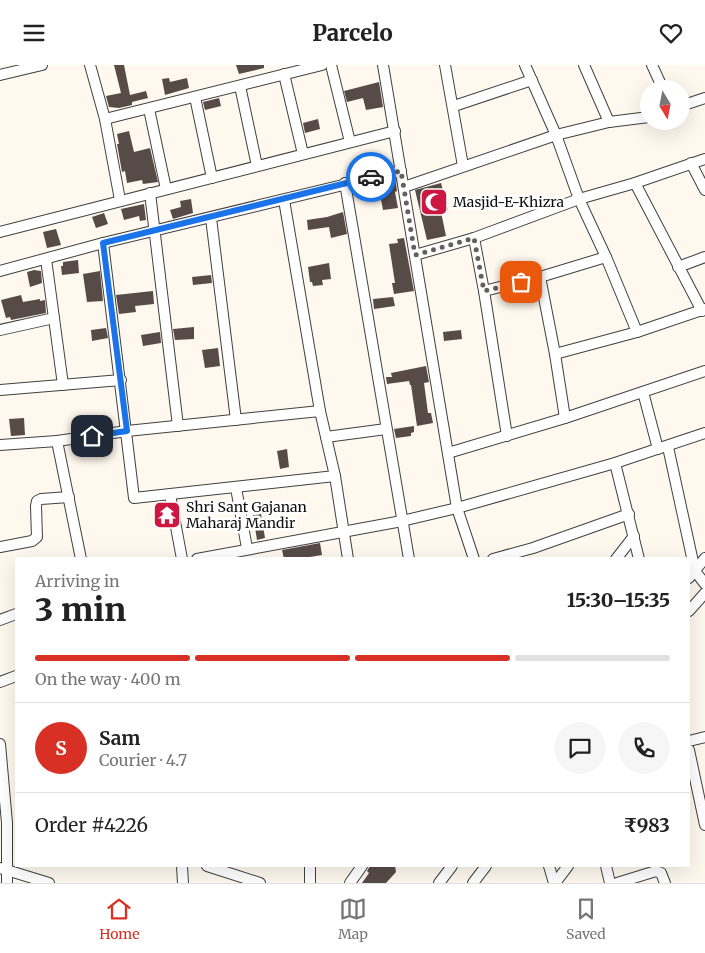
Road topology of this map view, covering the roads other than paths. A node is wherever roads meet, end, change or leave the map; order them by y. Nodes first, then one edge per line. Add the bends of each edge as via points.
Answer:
1 (8, 65) edge
2 (42, 65) edge
3 (90, 65) edge
4 (322, 65) edge
5 (331, 65) edge
6 (383, 65) edge
7 (445, 65) edge
8 (525, 65) edge
9 (584, 65) edge
10 (652, 65) edge
11 (284, 74) junction
12 (0, 75) edge
13 (532, 80) junction
14 (659, 80) edge
15 (240, 86) junction
16 (195, 97) junction
17 (705, 98) edge
18 (690, 103) edge
19 (454, 106) junction
20 (149, 109) junction
21 (640, 118) edge
22 (105, 119) junction
23 (609, 123) junction
24 (395, 131) junction
25 (556, 135) junction
26 (350, 142) junction
27 (303, 154) junction
28 (705, 159) edge
29 (691, 163) junction
30 (257, 166) junction
31 (463, 166) junction
32 (401, 171) junction
33 (212, 178) junction
34 (346, 183) junction
35 (635, 183) junction
36 (404, 187) junction
37 (166, 189) junction
38 (705, 190) edge
39 (150, 193) junction
40 (284, 199) junction
41 (579, 199) junction
42 (120, 200) junction
43 (211, 218) junction
44 (0, 232) edge
45 (155, 232) junction
46 (474, 238) junction
47 (103, 243) junction
48 (415, 255) junction
49 (606, 257) junction
50 (705, 257) edge
51 (46, 259) junction
52 (678, 267) junction
53 (0, 271) edge
54 (540, 277) junction
55 (484, 291) junction
56 (703, 310) edge
57 (54, 318) junction
58 (0, 330) edge
59 (637, 332) junction
60 (555, 354) junction
61 (705, 371) edge
62 (121, 380) junction
63 (63, 385) junction
64 (0, 390) edge
65 (643, 392) junction
66 (320, 411) junction
67 (565, 418) junction
68 (236, 420) junction
69 (178, 426) junction
70 (386, 429) junction
71 (127, 431) junction
72 (705, 433) edge
73 (506, 436) junction
74 (326, 437) junction
75 (0, 441) edge
76 (57, 441) junction
77 (0, 445) edge
78 (663, 448) junction
79 (448, 453) junction
80 (615, 463) junction
81 (335, 476) junction
82 (236, 488) junction
83 (170, 495) junction
84 (69, 497) junction
85 (457, 508) junction
86 (629, 514) junction
87 (402, 521) junction
88 (344, 532) junction
89 (634, 536) junction
90 (0, 547) edge
91 (533, 548) junction
92 (247, 549) junction
93 (81, 557) edge
94 (182, 557) edge
95 (207, 557) edge
96 (348, 557) edge
97 (409, 557) edge
98 (473, 557) edge
99 (500, 557) edge
100 (535, 557) edge
101 (618, 557) edge
102 (639, 557) edge
103 (688, 557) edge
104 (705, 558) edge
105 (692, 575) edge
106 (705, 584) edge
107 (705, 593) edge
108 (690, 610) edge
109 (15, 614) edge
110 (0, 620) edge
111 (15, 676) edge
112 (0, 681) edge
113 (705, 737) edge
114 (690, 741) edge
115 (0, 744) edge
116 (690, 754) edge
117 (703, 805) edge
118 (12, 823) edge
119 (705, 825) edge
120 (182, 867) edge
121 (211, 867) edge
122 (242, 867) edge
123 (310, 867) edge
124 (361, 867) edge
125 (451, 867) edge
126 (485, 867) edge
127 (549, 867) edge
128 (567, 867) edge
129 (606, 867) edge
130 (3, 869) edge
131 (243, 878) junction
132 (7, 883) edge
133 (49, 883) edge
134 (184, 883) edge
135 (260, 883) edge
136 (310, 883) edge
137 (350, 883) edge
138 (439, 883) edge
139 (473, 883) edge
140 (554, 883) edge
141 (610, 883) edge
142 (617, 883) edge
143 (665, 883) edge

1 - 12 street
2 - 12 street
3 - 22 street
4 - 11 street
5 - 26 street
6 - 24 street
7 - 19 street
8 - 13 street
9 - 23 street
10 - 14 street
11 - 15 street
11 - 27 street
13 - 19 street
13 - 25 street
15 - 16 street
15 - 30 street
16 - 20 street
16 - 33 street
17 - 18 street
19 - 31 street
20 - 22 street
20 - 37 street
21 - 23 street
22 - 42 street
23 - 25 street
24 - 26 street
24 - 32 street
25 - 31 street
25 - 41 street
26 - 27 street
27 - 30 street
28 - 29 street
29 - 35 street
29 - 38 street
30 - 33 street
31 - 36 street
32 - 34 street
32 - 36 street
33 - 37 street
34 - 40 street
34 - 70 street
35 - 41 street
35 - 52 street
36 - 48 street
37 - 39 street
39 - 42 street
39 - 45 street
40 - 43 street
40 - 66 street
41 - 46 street
41 - 49 street
42 - 44 street
43 - 45 street
43 - 68 street
45 - 47 street
45 - 69 street
46 - 48 street
46 - 55 street
47 - 51 street
47 - 62 street
48 - 79 street
49 - 54 street
49 - 59 street
50 - 52 street
51 - 53 street
51 - 57 street
52 - 56 street
54 - 55 street
54 - 60 street
55 - 73 street
56 - 59 street
57 - 58 street
57 - 63 street
59 - 60 street
60 - 67 street
61 - 65 street
62 - 63 street
62 - 71 street
63 - 64 street
65 - 67 street
65 - 78 street
66 - 68 street
66 - 74 street
67 - 73 street
68 - 69 street
69 - 71 street
70 - 74 street
70 - 87 street
71 - 76 street
71 - 83 street via 134,499
72 - 78 street
73 - 79 street
74 - 81 street
75 - 77 street
76 - 77 street
76 - 84 street
78 - 80 street
78 - 103 street
79 - 85 street
80 - 85 street
80 - 86 street
81 - 82 street
81 - 88 street
82 - 83 street
82 - 92 street
83 - 94 street
84 - 90 street via 37,501 38,534 35,539
84 - 93 street
85 - 87 street
85 - 98 street
86 - 89 street
86 - 91 street
87 - 88 street
87 - 97 street
88 - 92 street
88 - 96 street
89 - 101 street
89 - 102 street
91 - 99 street
91 - 100 street
92 - 95 street
104 - 105 street
105 - 106 street
107 - 108 street
109 - 110 street
111 - 112 street
113 - 114 street
115 - 118 street
116 - 117 street
117 - 119 street
118 - 130 street
120 - 134 street
121 - 131 street
122 - 131 street
123 - 136 street
124 - 137 street
125 - 138 street
126 - 139 street
127 - 140 street
128 - 140 street
129 - 141 street
130 - 132 street
130 - 133 street
131 - 135 street
142 - 143 street via 656,871 661,873

